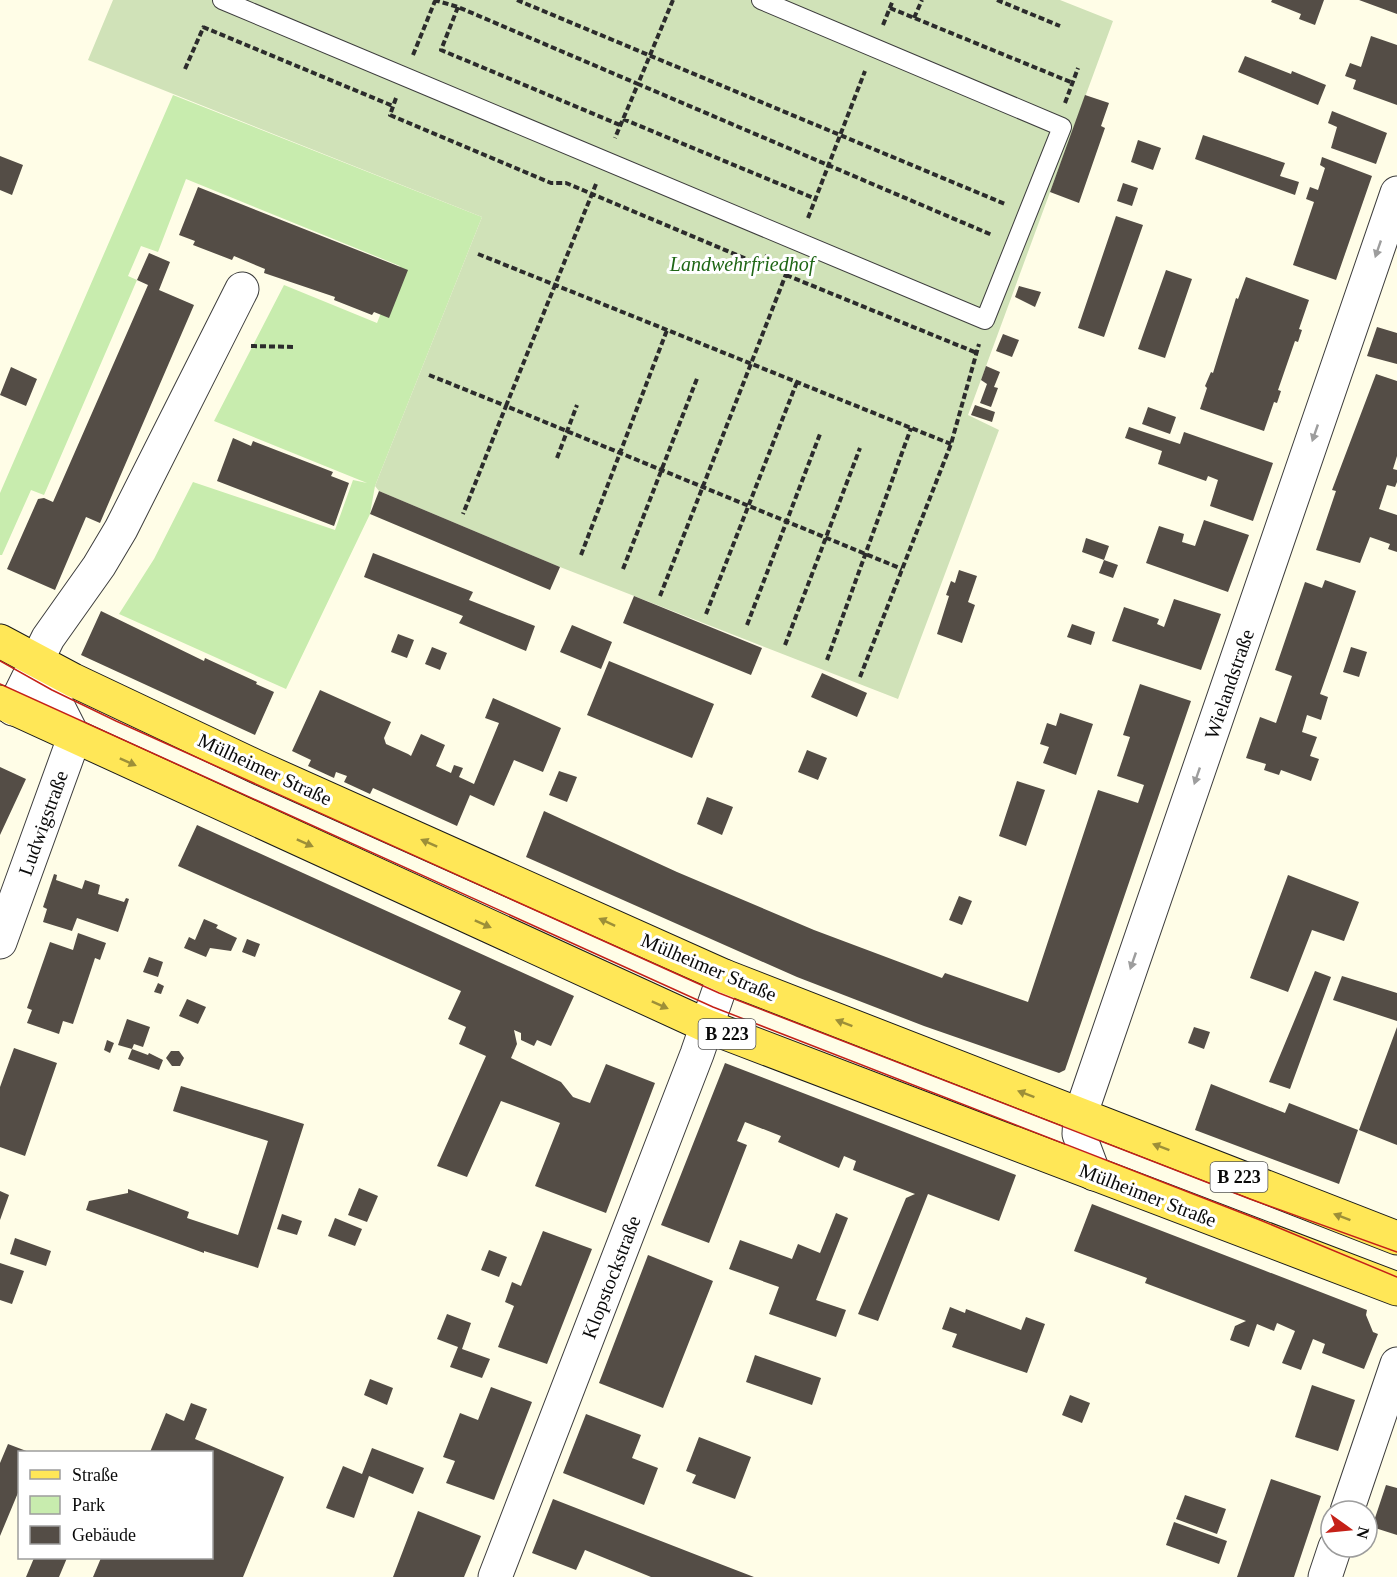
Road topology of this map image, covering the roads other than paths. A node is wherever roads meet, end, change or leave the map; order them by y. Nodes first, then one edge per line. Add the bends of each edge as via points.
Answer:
1 (222, 0) edge
2 (761, 0) edge
3 (1397, 193) edge
4 (242, 289) dead end
5 (0, 641) edge
6 (35, 661) junction
7 (6, 705) edge
8 (74, 738) junction
9 (0, 942) edge
10 (724, 976) junction
11 (706, 1026) junction
12 (1080, 1116) junction
13 (1094, 1174) junction
14 (1397, 1238) edge
15 (1397, 1289) edge
16 (1397, 1364) edge
17 (1351, 1499) edge
18 (1331, 1559) edge
19 (495, 1577) edge
20 (1325, 1577) edge

1 - 2 lane via 984,320 1062,127
3 -> 12 street, Wielandstraße
4 - 6 street, Mülheimer Straße via 121,529
5 - 6 main road, Mülheimer Straße / B 223
6 - 7 street, Mülheimer Straße
6 - 8 street
10 -> 6 main road, Mülheimer Straße / B 223 via 257,767
7 - 8 main road, Mülheimer Straße / B 223
8 - 9 street, Ludwigstraße
8 -> 11 main road, Mülheimer Straße / B 223
10 - 11 street, Klopstockstraße
12 -> 10 main road, Mülheimer Straße / B 223
11 - 13 main road, Mülheimer Straße / B 223
11 - 19 street, Klopstockstraße
12 - 13 street, Wielandstraße via 1079,1134
14 -> 12 main road, Mülheimer Straße / B 223
13 - 15 main road, Mülheimer Straße / B 223
16 - 17 street
18 - 20 street

